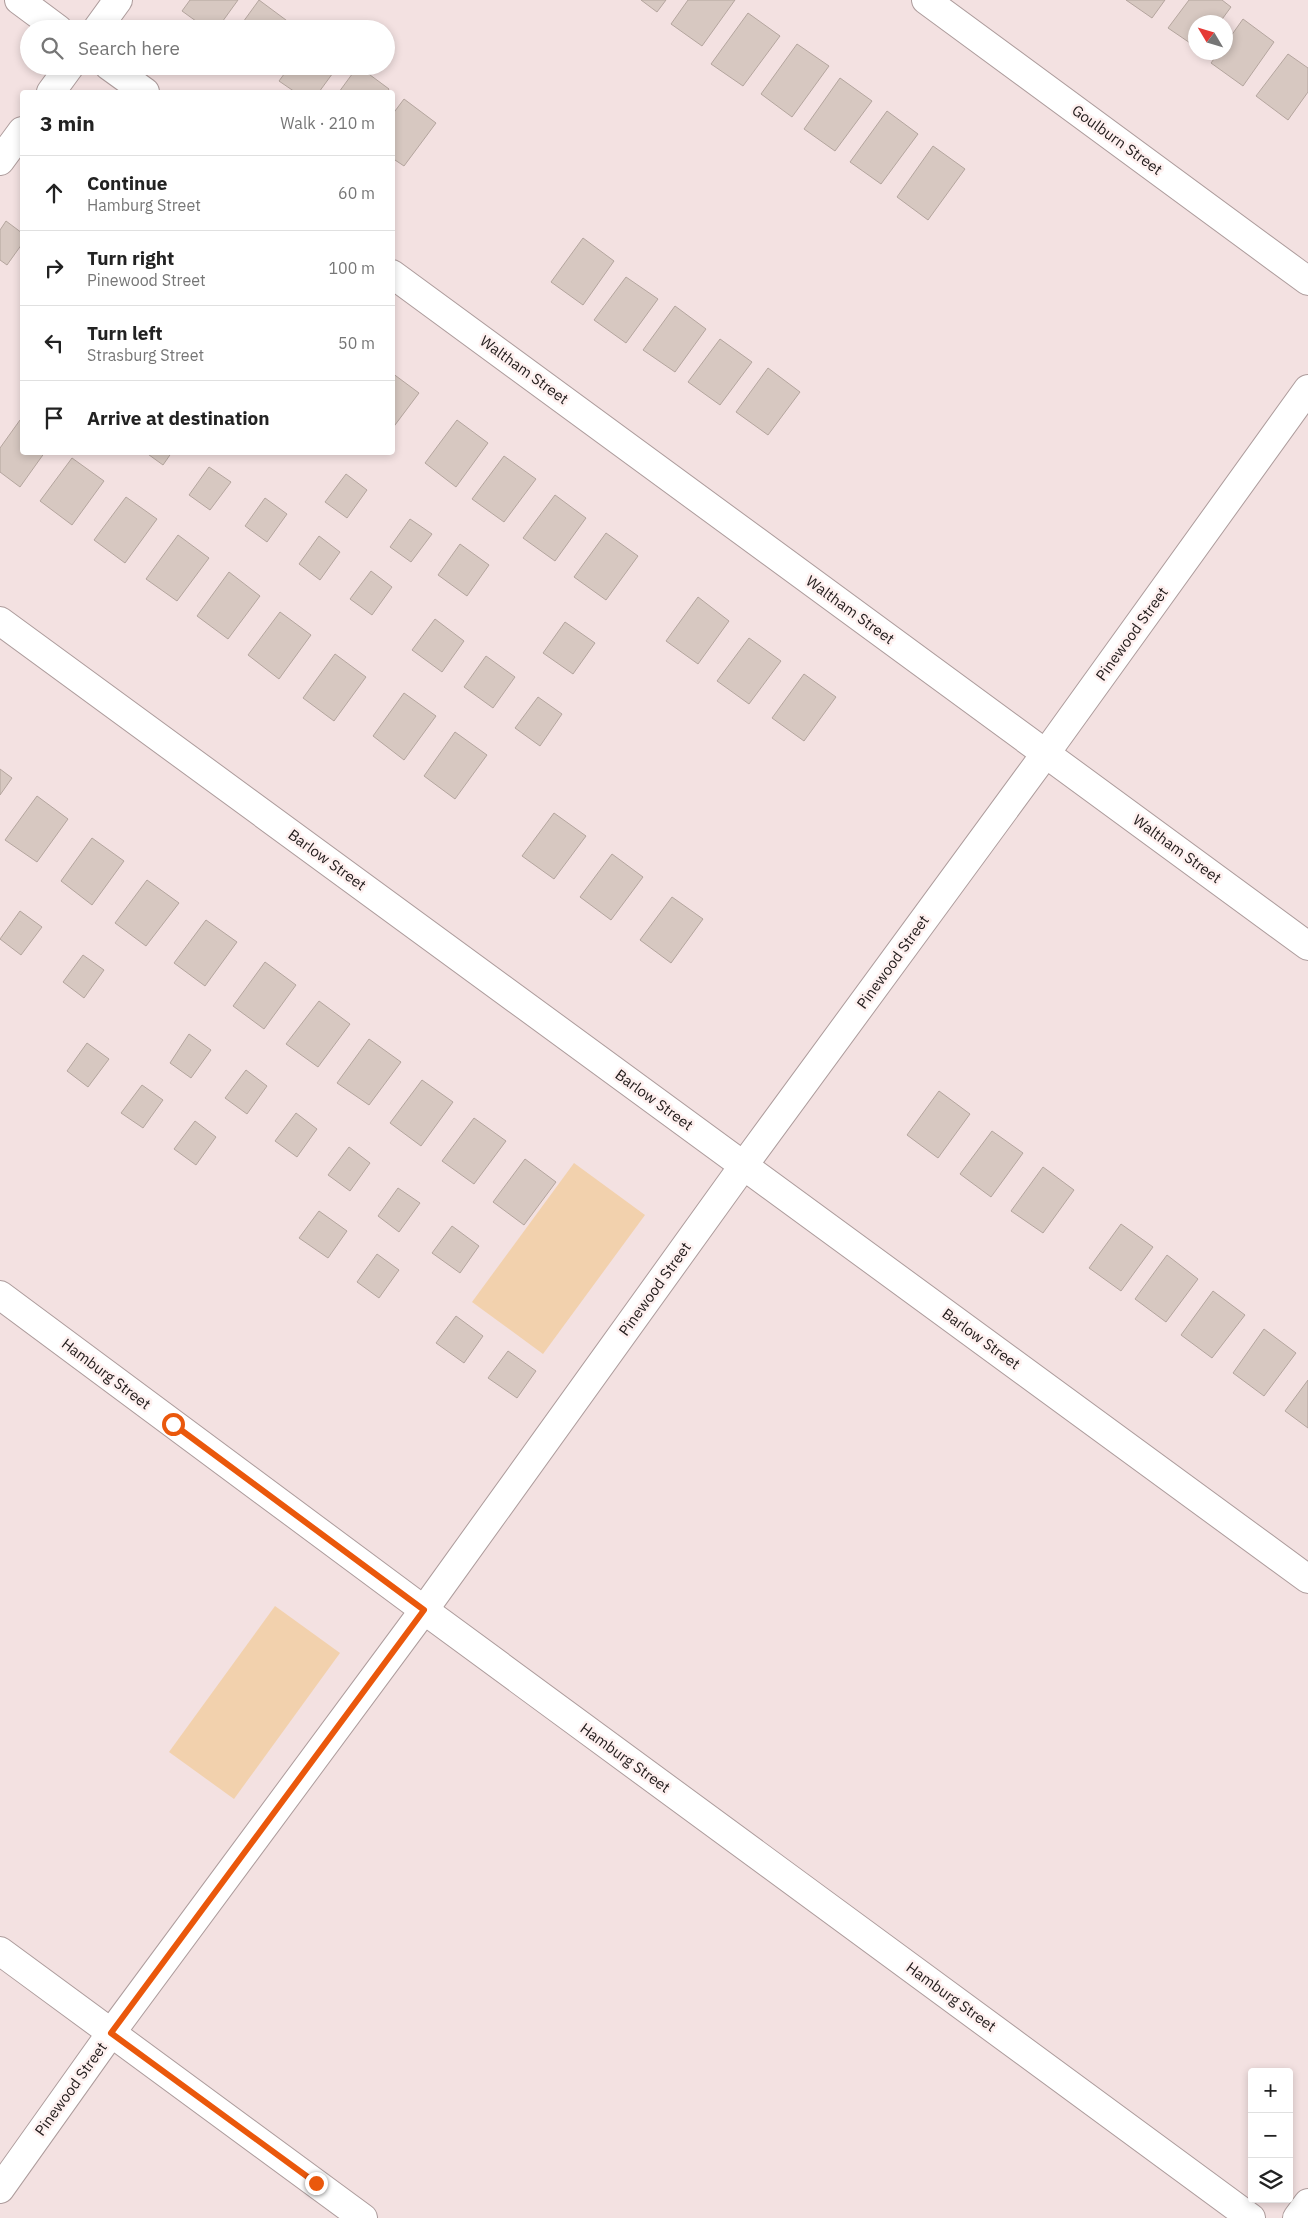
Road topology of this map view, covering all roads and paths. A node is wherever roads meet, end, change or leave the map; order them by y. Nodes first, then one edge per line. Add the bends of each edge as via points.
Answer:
1 (19, 0) edge
2 (118, 0) edge
3 (926, 0) edge
4 (46, 20) edge
5 (104, 20) edge
6 (63, 75) edge
7 (121, 75) edge
8 (52, 90) edge
9 (142, 90) edge
10 (20, 134) edge
11 (0, 161) edge
12 (395, 276) edge
13 (1308, 281) edge
14 (1308, 388) edge
15 (0, 621) edge
16 (1046, 753) junction
17 (1308, 946) edge
18 (744, 1165) junction
19 (0, 1295) edge
20 (1308, 1579) edge
21 (424, 1610) junction
22 (0, 1951) edge
23 (111, 2033) junction
24 (0, 2189) edge
25 (1308, 2202) edge
26 (363, 2218) edge
27 (1251, 2218) edge
28 (1297, 2218) edge

1 - 4 street
2 - 5 street
3 - 13 street, Goulburn Street
6 - 8 street
7 - 9 street
10 - 11 street
12 - 16 street, Waltham Street
14 - 16 street, Pinewood Street
15 - 18 street, Barlow Street
16 - 17 street, Waltham Street
16 - 18 street, Pinewood Street
18 - 20 street, Barlow Street
18 - 21 street, Pinewood Street
19 - 21 street, Hamburg Street
21 - 23 street, Pinewood Street
21 - 27 street, Hamburg Street
22 - 23 street
23 - 24 street, Pinewood Street
23 - 26 street
25 - 28 street

